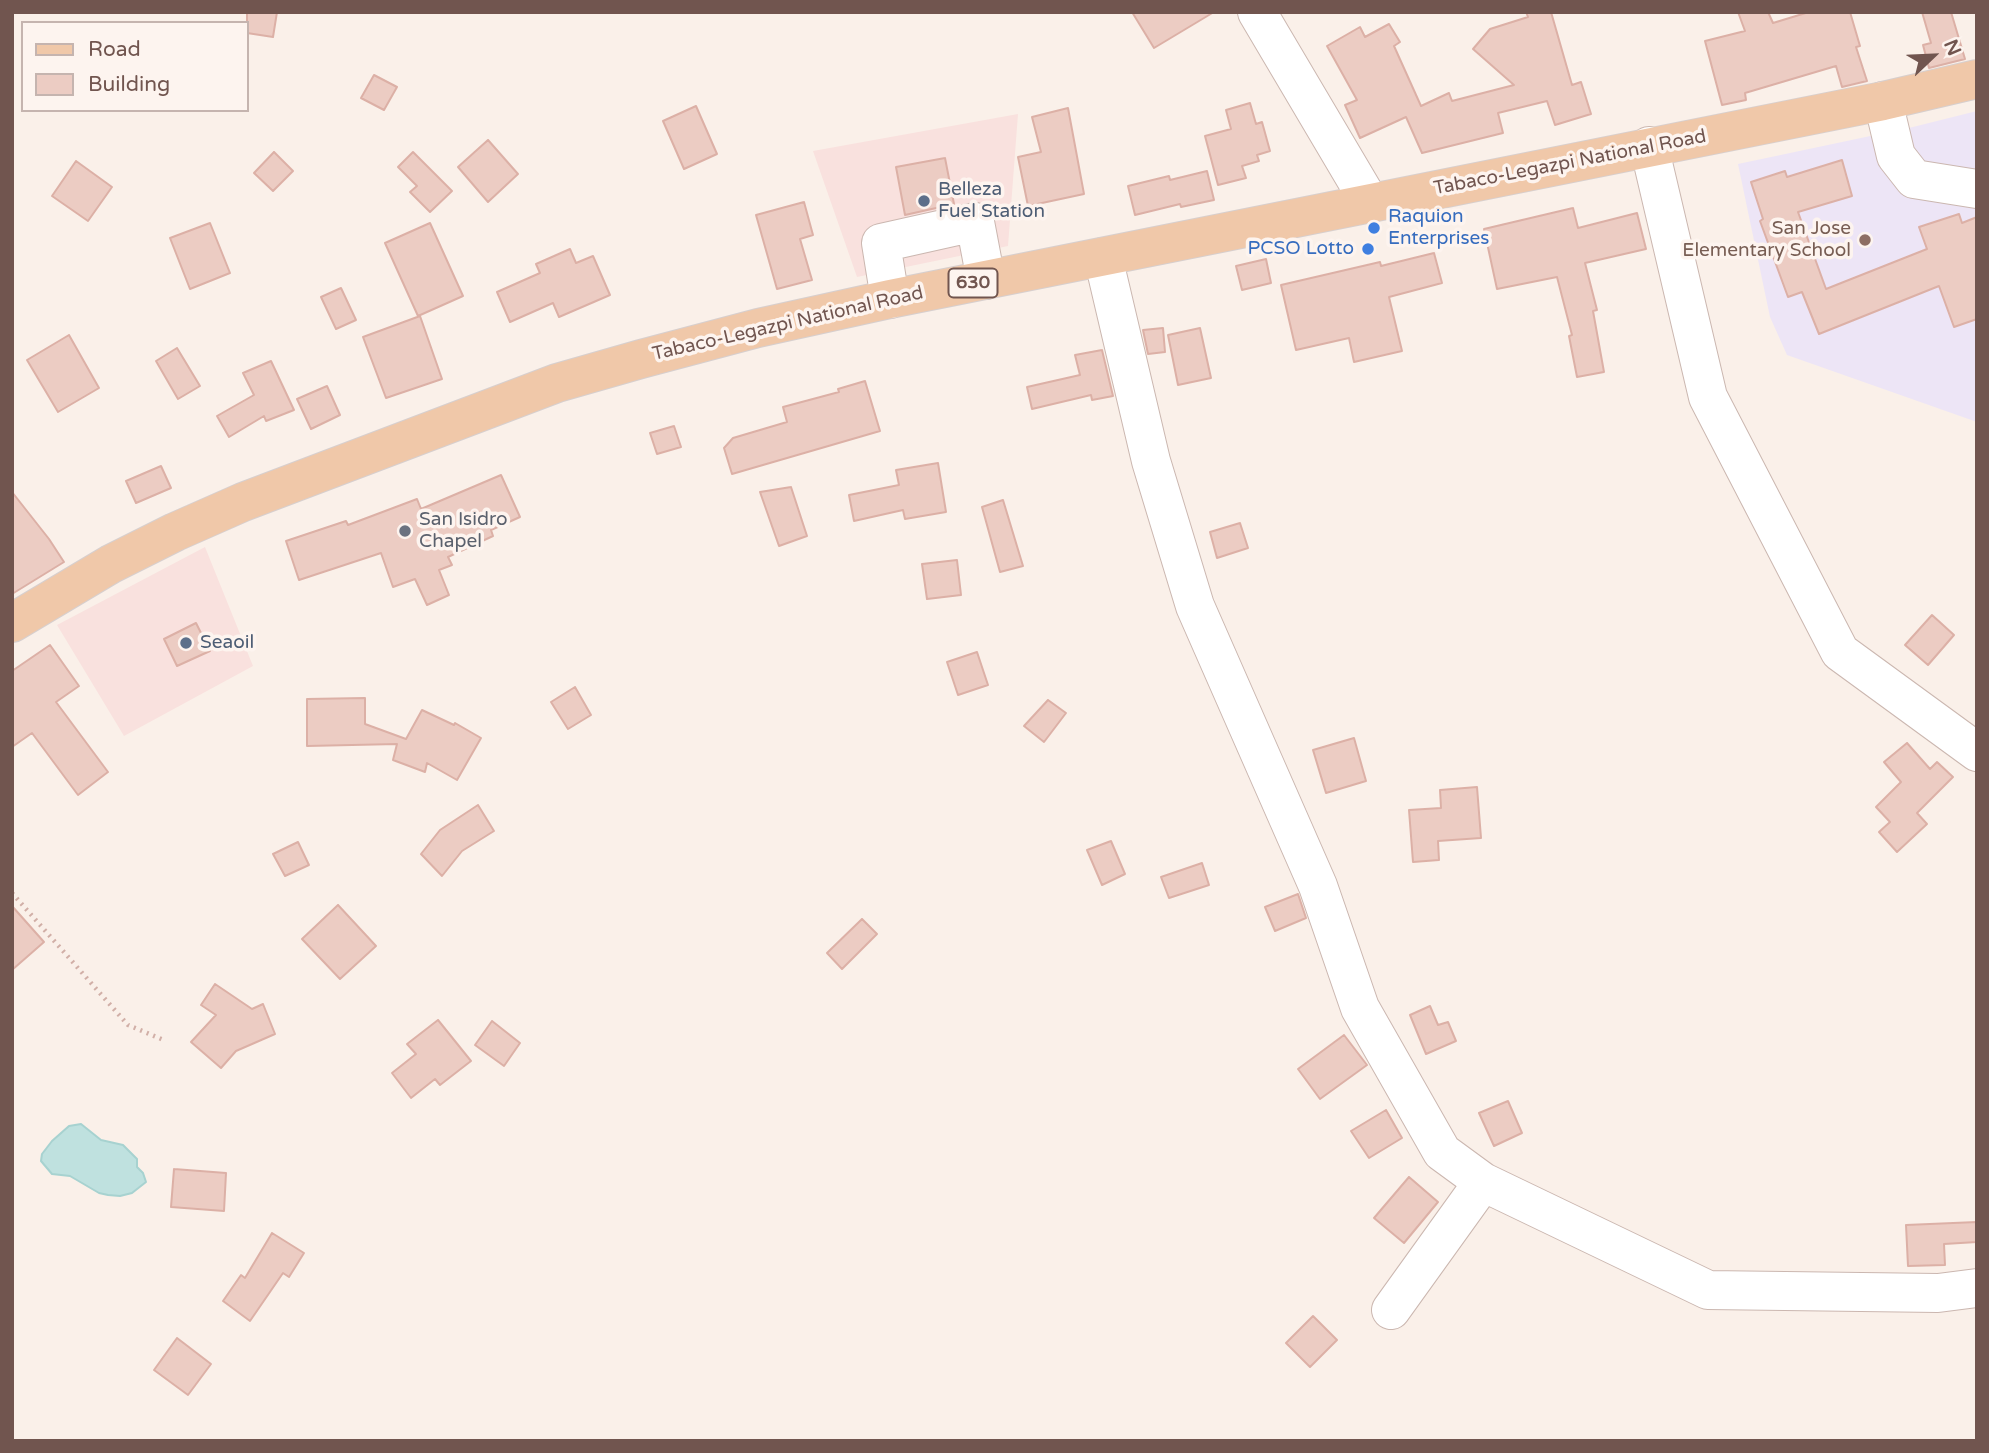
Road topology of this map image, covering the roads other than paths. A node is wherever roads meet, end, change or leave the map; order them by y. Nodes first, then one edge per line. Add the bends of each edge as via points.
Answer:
1 (1257, 12) edge
2 (1977, 79) edge
3 (1883, 101) junction
4 (1649, 146) junction
5 (1977, 189) edge
6 (1370, 203) junction
7 (1103, 257) junction
8 (986, 280) junction
9 (890, 299) junction
10 (12, 623) edge
11 (1977, 752) edge
12 (1483, 1182) junction
13 (1977, 1288) edge
14 (1391, 1310) dead end

1 - 6 street
2 - 3 main road, Tabaco-Legazpi National Road / 630
3 - 4 main road, Tabaco-Legazpi National Road / 630
3 - 5 street via 1896,156 1914,179
4 - 6 main road, Tabaco-Legazpi National Road / 630
4 - 11 street via 1708,397 1840,652
6 - 7 main road, Tabaco-Legazpi National Road / 630
7 - 8 main road, Tabaco-Legazpi National Road / 630
7 - 12 street via 1151,461 1195,606 1318,886 1360,1008 1442,1152
8 - 9 main road, Tabaco-Legazpi National Road / 630
8 - 9 street via 975,222 881,243
9 - 10 main road, Tabaco-Legazpi National Road / 630 via 641,359 467,415 175,532
12 - 13 street via 1708,1290 1938,1293
12 - 14 street

